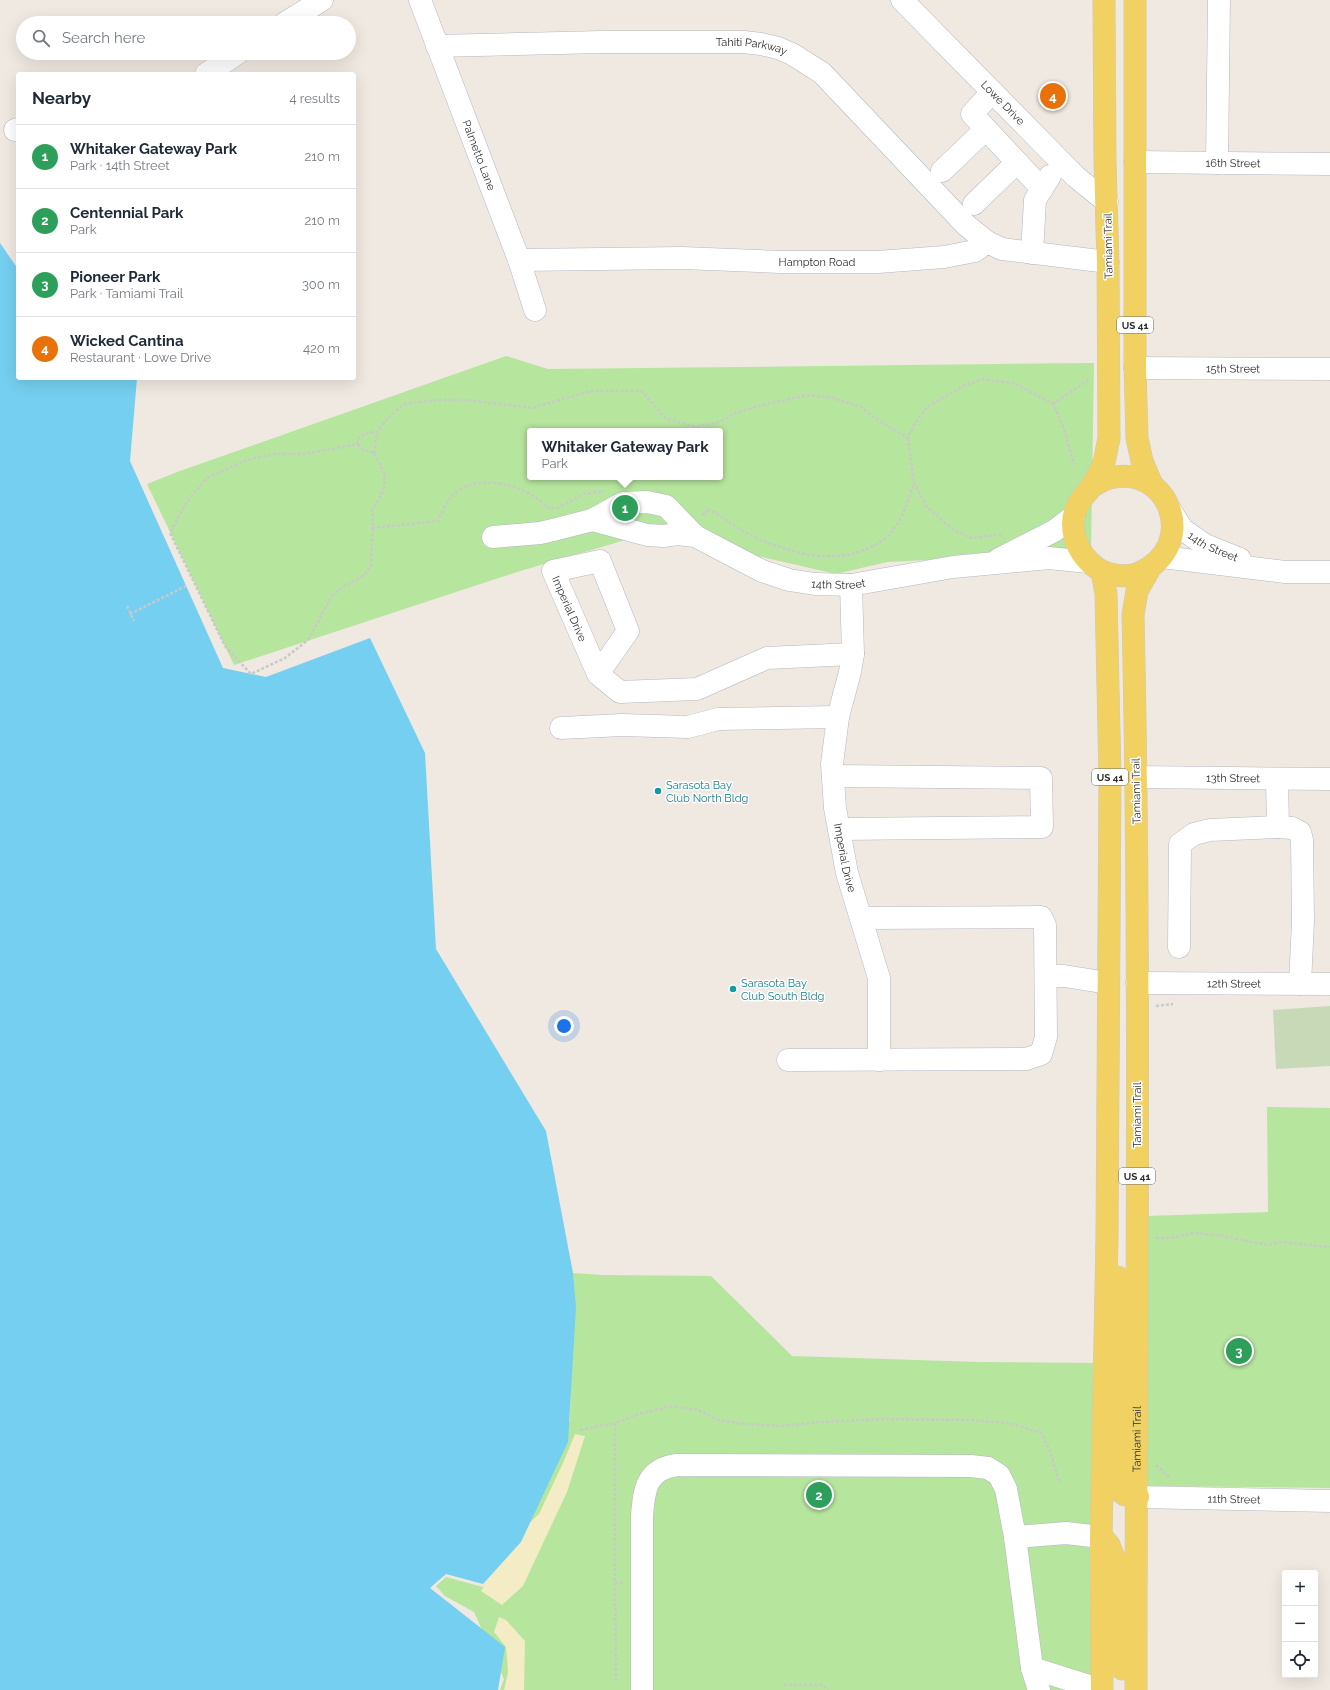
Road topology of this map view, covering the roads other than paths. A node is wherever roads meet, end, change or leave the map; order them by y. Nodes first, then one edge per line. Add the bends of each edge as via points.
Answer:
1 (322, 0) edge
2 (420, 0) edge
3 (902, 0) edge
4 (1104, 0) edge
5 (1120, 0) edge
6 (1135, 0) edge
7 (1219, 0) edge
8 (296, 16) edge
9 (437, 46) junction
10 (227, 60) edge
11 (209, 72) edge
12 (992, 92) junction
13 (986, 129) junction
14 (1135, 132) junction
15 (1060, 161) junction
16 (1017, 162) junction
17 (1135, 162) junction
18 (1217, 163) junction
19 (1330, 164) edge
20 (942, 171) dead end
21 (1042, 189) junction
22 (1107, 202) junction
23 (974, 204) dead end
24 (987, 242) junction
25 (1032, 253) junction
26 (519, 260) junction
27 (1108, 262) junction
28 (535, 310) dead end
29 (1136, 368) junction
30 (1330, 369) edge
31 (1152, 485) junction
32 (1090, 488) junction
33 (1171, 511) junction
34 (1074, 516) junction
35 (592, 520) junction
36 (695, 536) junction
37 (493, 537) dead end
38 (991, 563) junction
39 (1156, 563) junction
40 (1095, 567) junction
41 (1265, 569) junction
42 (1330, 572) edge
43 (851, 585) junction
44 (853, 654) junction
45 (598, 674) junction
46 (838, 717) junction
47 (561, 728) dead end
48 (833, 776) junction
49 (1136, 777) junction
50 (1277, 779) junction
51 (1330, 779) edge
52 (1278, 827) junction
53 (838, 829) junction
54 (861, 918) junction
55 (1179, 947) dead end
56 (1046, 976) junction
57 (1108, 983) junction
58 (1138, 983) junction
59 (1300, 984) junction
60 (1330, 984) edge
61 (788, 1060) dead end
62 (879, 1060) junction
63 (1107, 1239) junction
64 (1138, 1497) junction
65 (1330, 1501) edge
66 (1015, 1537) junction
67 (1101, 1537) junction
68 (1032, 1668) junction
69 (642, 1690) edge
70 (1039, 1690) edge
71 (1096, 1690) edge
72 (1102, 1690) edge
73 (1123, 1690) edge
74 (1136, 1690) edge

1 - 8 street
2 - 9 street, Palmetto Lane
3 - 12 street, Lowe Drive
4 - 22 main road, Tamiami Trail / US 41
5 - 14 main road via 1121,45
6 - 14 main road, Tamiami Trail / US 41
7 - 18 street
9 - 24 street, Tahiti Parkway via 744,42 778,48 822,74 966,225
9 - 26 street, Palmetto Lane
10 - 11 street
12 - 13 street via 972,114
12 - 15 street, Lowe Drive
13 - 16 street
13 - 20 street
14 - 17 main road, Tamiami Trail / US 41
15 - 21 street
15 - 22 street, Lowe Drive
16 - 21 street
16 - 23 street
17 - 18 street, 16th Street
17 - 29 main road, Tamiami Trail / US 41
18 - 19 street, 16th Street
21 - 25 street via 1035,200
22 - 27 main road, Tamiami Trail / US 41
24 - 25 street via 1002,249
24 - 26 street, Hampton Road via 975,251 944,257 878,262 780,262 683,258
25 - 27 street
26 - 28 street, Palmetto Lane
27 - 29 main road via 1122,272 1125,283 1125,351 1130,364
27 - 32 main road, Tamiami Trail / US 41 via 1110,438 1104,462
29 - 30 street, 15th Street
29 - 31 main road, Tamiami Trail / US 41 via 1138,438 1142,461
31 - 32 main road, Tamiami Trail via 1137,478 1121,476 1105,480
31 - 33 main road, Tamiami Trail / US 41 via 1164,497
32 - 34 main road, Tamiami Trail / US 41 via 1080,501
33 - 39 main road, Tamiami Trail / US 41 via 1173,527 1170,543
33 - 41 street, 14th Street via 1182,529 1205,545
34 - 38 street, 14th Street via 1054,530
34 - 40 main road, Tamiami Trail / US 41 via 1073,533 1078,549
35 - 36 street, 14th Street via 647,535
35 - 36 street, 14th Street via 623,503 660,504 672,510
35 - 37 street, 14th Street via 540,533
36 - 43 street, 14th Street via 776,576 815,584
38 - 40 street, 14th Street via 1049,558
38 - 43 street, 14th Street
39 - 40 main road via 1135,575 1124,576
39 - 41 street, 14th Street
39 - 49 main road, Tamiami Trail / US 41 via 1137,591 1133,615
40 - 57 main road, Tamiami Trail / US 41 via 1106,594 1110,763
41 - 42 street, 14th Street via 1286,572
43 - 44 street, Imperial Drive
44 - 45 street, Imperial Drive via 767,658 697,689 620,692
44 - 46 street, Imperial Drive
45 - 45 street, Imperial Drive via 553,571 600,561 628,631
46 - 47 street via 718,719 688,727 622,725
46 - 48 street, Imperial Drive via 832,764
48 - 53 street, Imperial Drive via 834,808
48 - 53 street via 1041,778 1042,827
49 - 50 street, 13th Street
49 - 58 main road, Tamiami Trail / US 41
50 - 51 street, 13th Street
50 - 52 street
52 - 55 street via 1210,830 1194,834 1180,844
52 - 59 street via 1292,828 1300,832 1302,840 1303,921
53 - 54 street, Imperial Drive via 847,873
54 - 56 street via 1041,918 1045,925
54 - 62 street, Imperial Drive via 879,978
56 - 57 street via 1064,976
56 - 62 street via 1046,1037 1041,1054 1026,1059
57 - 63 main road, Tamiami Trail / US 41
58 - 59 street, 12th Street
58 - 64 main road, Tamiami Trail / US 41
59 - 60 street, 12th Street
61 - 62 street
63 - 64 main road via 1121,1290 1120,1487 1125,1495
63 - 67 main road, Tamiami Trail / US 41
64 - 65 street, 11th Street
64 - 74 main road, Tamiami Trail / US 41
66 - 67 street via 1066,1534
66 - 68 street
66 - 69 street via 1006,1489 998,1475 988,1468 677,1465 661,1469 650,1479 645,1489 642,1516
67 - 72 main road, Tamiami Trail / US 41
67 - 73 main road via 1109,1545 1119,1570
68 - 70 street
68 - 71 street

